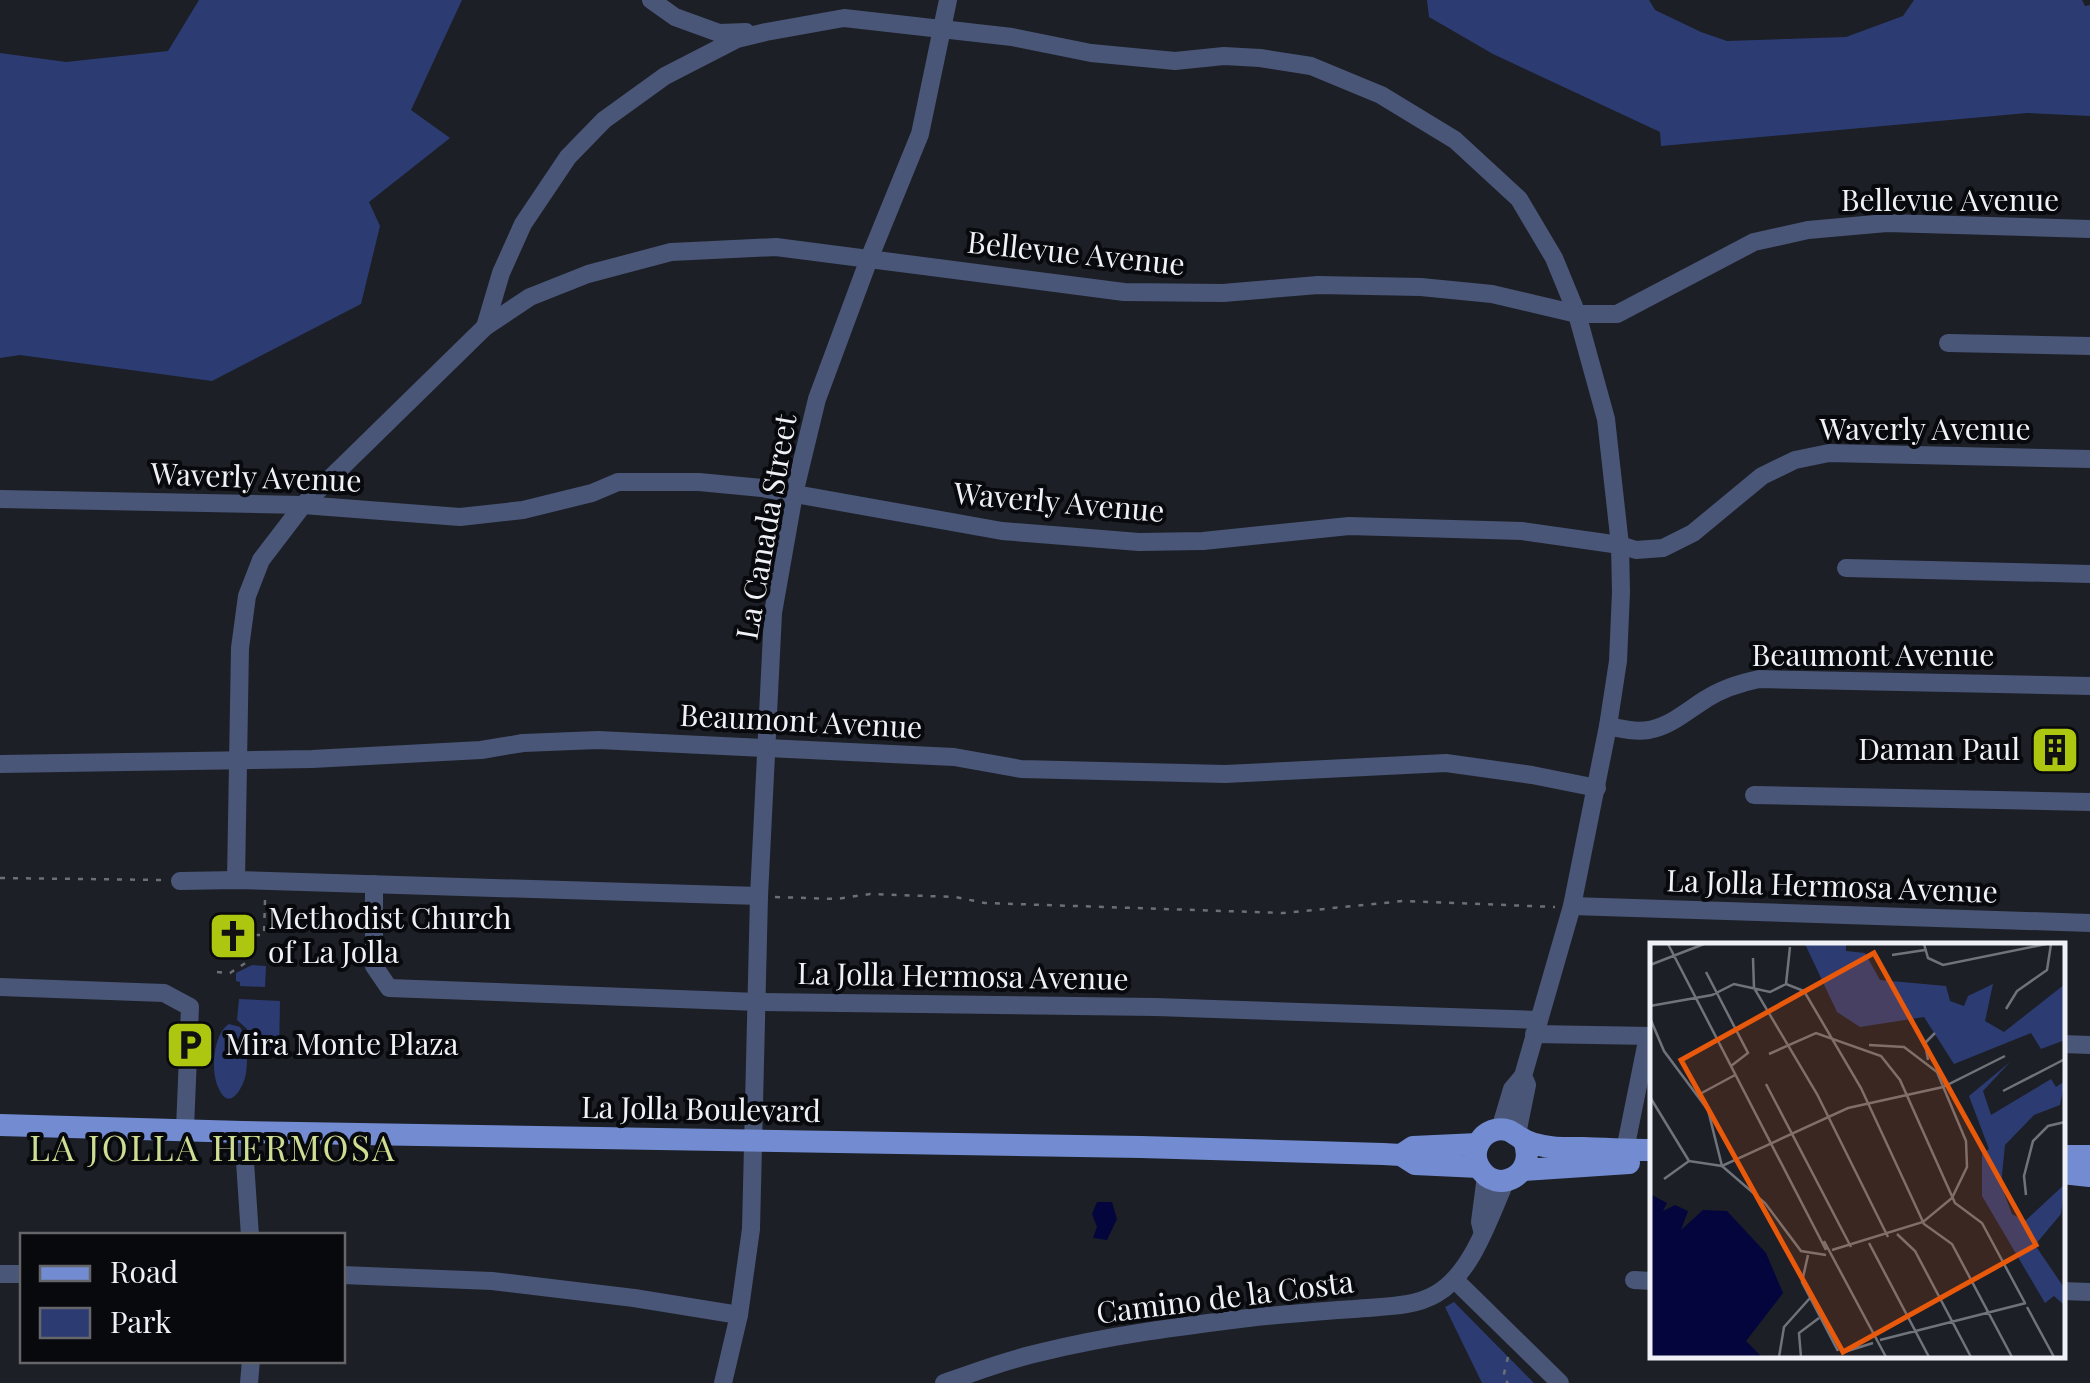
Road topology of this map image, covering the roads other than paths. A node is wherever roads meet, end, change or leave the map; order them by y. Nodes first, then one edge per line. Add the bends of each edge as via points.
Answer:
1 (651, 0) edge
2 (948, 0) edge
3 (943, 30) junction
4 (766, 32) junction
5 (2090, 228) edge
6 (869, 258) junction
7 (1577, 314) junction
8 (484, 327) junction
9 (1948, 344) dead end
10 (2090, 346) edge
11 (2090, 458) edge
12 (794, 494) junction
13 (0, 499) edge
14 (303, 504) junction
15 (1620, 545) junction
16 (1846, 568) dead end
17 (2090, 574) edge
18 (2090, 686) edge
19 (1608, 726) junction
20 (767, 746) junction
21 (239, 759) junction
22 (0, 764) edge
23 (1596, 788) junction
24 (1754, 795) dead end
25 (2090, 802) edge
26 (236, 880) junction
27 (180, 881) road end
28 (374, 884) junction
29 (759, 896) junction
30 (1572, 906) junction
31 (2090, 923) edge
32 (0, 987) edge
33 (758, 1002) junction
34 (1536, 1026) junction
35 (1650, 1036) edge
36 (2065, 1044) edge
37 (2090, 1045) edge
38 (0, 1125) edge
39 (185, 1129) junction
40 (243, 1132) junction
41 (1513, 1134) junction
42 (754, 1142) junction
43 (1625, 1150) junction
44 (1650, 1150) edge
45 (1650, 1164) edge
46 (1495, 1167) junction
47 (2065, 1173) edge
48 (2090, 1176) edge
49 (250, 1233) edge
50 (345, 1275) edge
51 (1455, 1280) junction
52 (2065, 1291) edge
53 (2090, 1292) edge
54 (738, 1315) junction
55 (723, 1383) edge
56 (944, 1383) edge
57 (1560, 1383) edge

1 - 4 street via 719,33
2 - 3 street, La Canada Street
3 - 4 street via 844,18
3 - 6 street, La Canada Street via 920,134
3 - 7 street via 1174,61 1260,58 1311,66 1381,94 1455,140 1519,199
4 - 8 street via 737,39 666,76 592,132 523,224
5 - 7 street, Bellevue Avenue via 1887,223 1808,230 1754,242 1617,314
6 - 7 street, Bellevue Avenue via 1124,292 1421,286
6 - 8 street, Bellevue Avenue via 776,247 670,252 530,297
6 - 12 street, La Canada Street via 818,400
7 - 15 street via 1606,419
8 - 14 street, Bellevue Avenue
9 - 10 street
11 - 15 street, Waverly Avenue via 1828,453 1762,476 1693,533 1663,548
12 - 14 street, Waverly Avenue via 699,482 618,482 523,510 460,517
12 - 15 street, Waverly Avenue via 1002,531 1139,542 1348,526 1522,531
12 - 20 street, La Canada Street via 773,612
13 - 14 street, Waverly Avenue
14 - 21 street, Bellevue Avenue via 262,560 248,596 240,648
15 - 19 street via 1618,661
16 - 17 street
18 - 19 street, Beaumont Avenue via 1759,679 1708,697 1652,729
19 - 23 street
20 - 21 street, Beaumont Avenue via 598,740
20 - 23 street, Beaumont Avenue via 954,757 1021,769 1225,774 1446,762
20 - 29 street, La Canada Street
21 - 22 street, Beaumont Avenue
21 - 26 street, Bellevue Avenue
23 - 30 street
24 - 25 street
26 - 27 street
26 - 28 street
28 - 29 street
28 - 33 street, La Jolla Hermosa Avenue via 374,966 389,988
29 - 33 street, La Canada Street
30 - 31 street, La Jolla Hermosa Avenue
30 - 34 street
32 - 39 street via 164,993 190,1007
33 - 34 street, La Jolla Hermosa Avenue via 1156,1007
33 - 42 street, La Canada Street
34 - 35 street, La Jolla Hermosa Avenue
34 - 41 street
35 - 43 street
36 - 37 street
38 - 39 main road, La Jolla Boulevard
39 - 40 main road, La Jolla Boulevard
40 - 42 main road, La Jolla Boulevard
40 - 49 street
41 - 43 main road via 1547,1147
41 - 46 main road via 1528,1154
41 - 46 main road via 1484,1136
42 - 46 main road, La Jolla Boulevard via 1401,1155 1413,1146
42 - 54 street, La Canada Street via 752,1229
43 - 44 main road
45 - 46 main road, La Jolla Boulevard
46 - 51 street via 1482,1230
47 - 48 main road
50 - 54 street via 492,1281
51 - 56 street, Camino de la Costa via 1412,1304 1191,1325 1038,1353
51 - 57 street
52 - 53 street
54 - 55 street, La Canada Street

